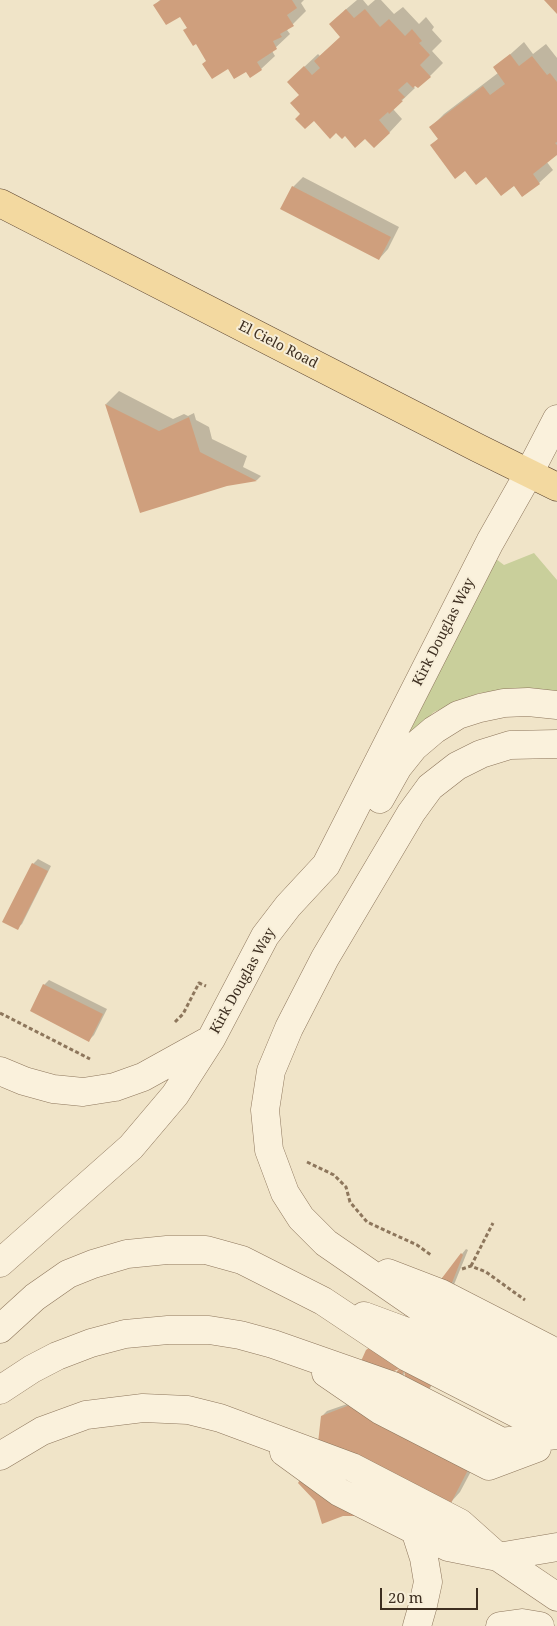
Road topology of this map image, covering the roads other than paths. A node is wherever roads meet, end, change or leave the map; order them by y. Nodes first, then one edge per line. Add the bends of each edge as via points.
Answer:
1 (0, 202) edge
2 (557, 419) edge
3 (529, 473) junction
4 (557, 487) edge
5 (557, 705) edge
6 (557, 744) edge
7 (326, 865) junction
8 (211, 1039) junction
9 (0, 1071) edge
10 (345, 1256) junction
11 (0, 1263) edge
12 (323, 1301) junction
13 (0, 1329) edge
14 (298, 1354) junction
15 (557, 1371) edge
16 (0, 1390) edge
17 (557, 1399) edge
18 (557, 1415) edge
19 (557, 1426) edge
20 (257, 1432) junction
21 (557, 1435) edge
22 (557, 1441) edge
23 (0, 1456) edge
24 (415, 1530) junction
25 (557, 1547) edge
26 (498, 1557) junction
27 (557, 1596) edge
28 (417, 1626) edge
29 (500, 1626) edge
30 (540, 1626) edge

1 - 3 main road, El Cielo Road
2 - 3 street, Kirk Douglas Way
3 - 4 main road, El Cielo Road
3 - 7 street, Kirk Douglas Way via 490,542
5 - 7 street via 504,703 458,716 434,730 398,767 351,844
6 - 10 street via 510,746 481,754 430,787 411,812 325,958 270,1071 265,1110 270,1150 285,1193 301,1218 326,1243
7 - 8 street, Kirk Douglas Way via 265,936
8 - 9 street via 143,1077 115,1087 83,1092 53,1089
8 - 11 street, Kirk Douglas Way via 175,1095 131,1147
10 - 15 street via 440,1293 549,1349
10 - 17 street via 429,1314 538,1370
12 - 13 street via 242,1260 206,1250 167,1250 127,1254 68,1274
12 - 18 street via 418,1336 527,1392
12 - 19 street via 407,1357 516,1413
14 - 16 street via 273,1344 208,1330 125,1334 57,1356
14 - 21 street via 393,1386 502,1442
14 - 22 street via 380,1410 489,1466
20 - 23 street via 188,1410 143,1408 86,1415 42,1431
20 - 24 street via 339,1492
20 - 26 street via 352,1467 460,1523
24 - 26 street via 448,1547
24 - 28 street via 428,1582
25 - 26 street
26 - 27 street
29 - 30 street via 522,1623

